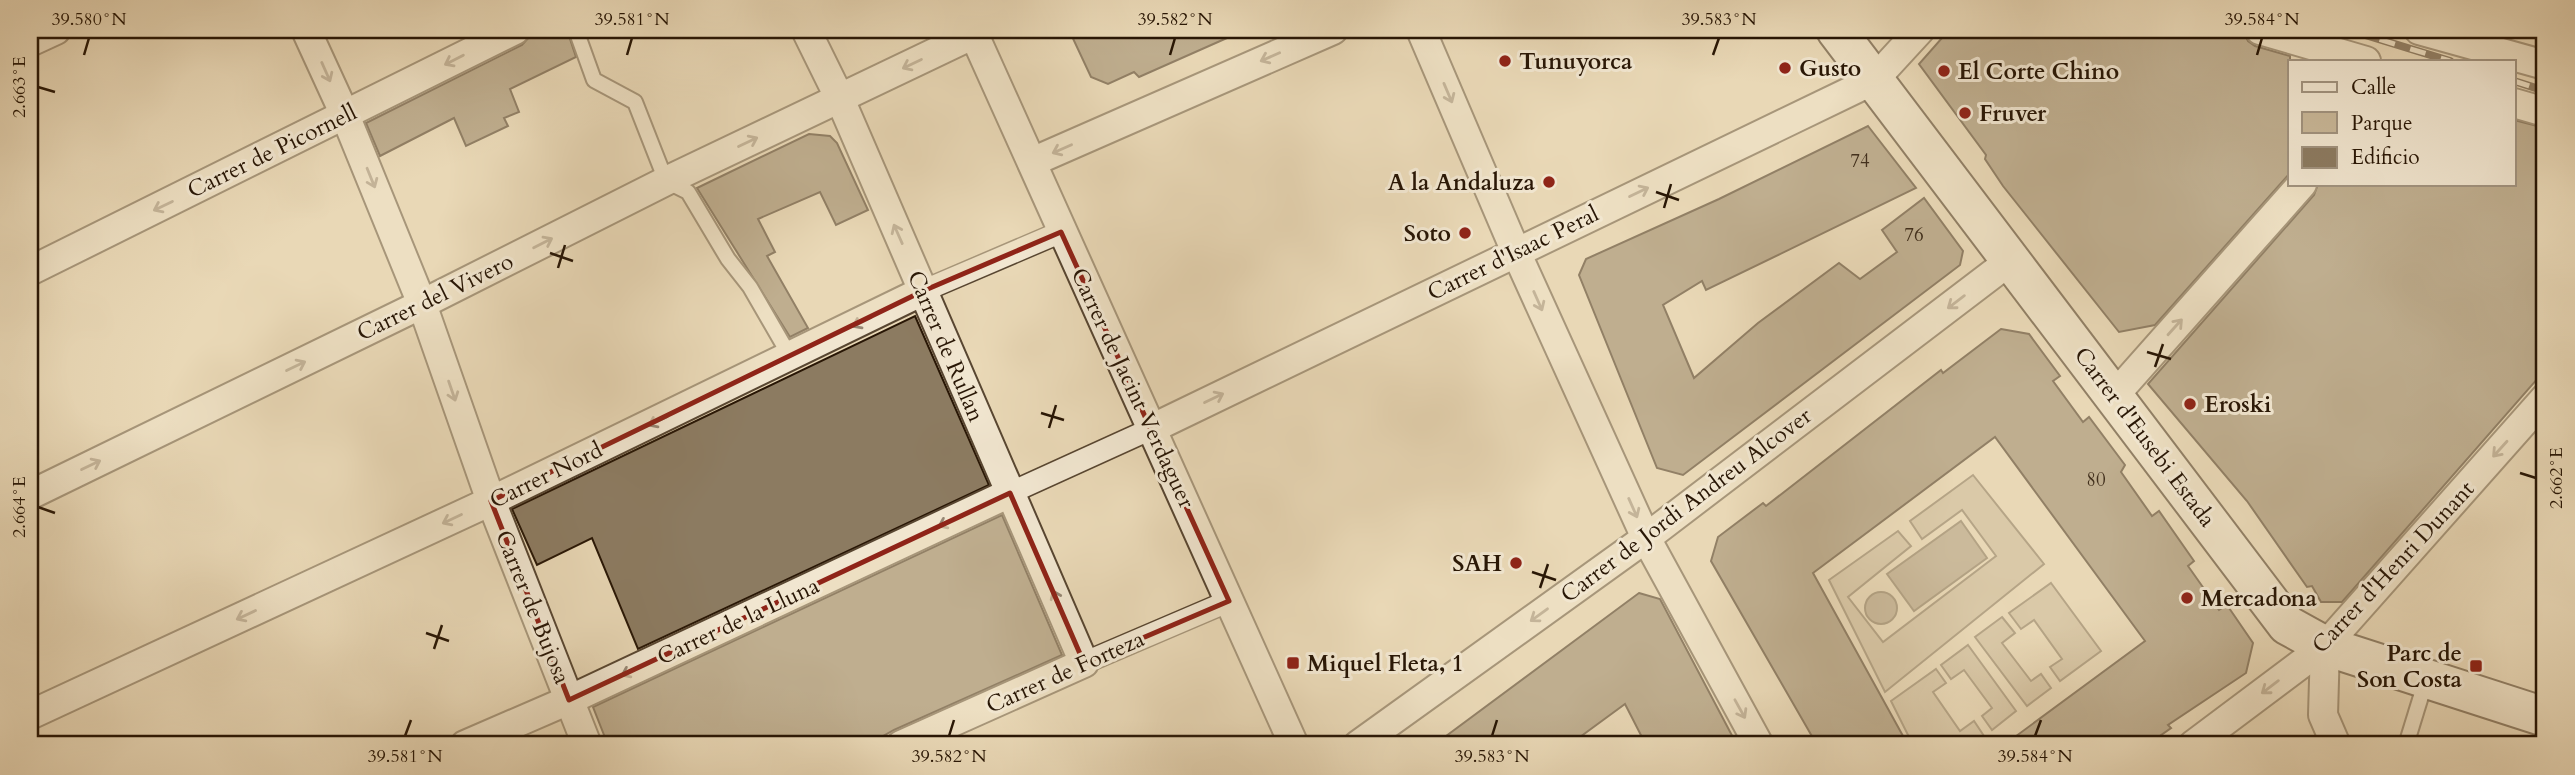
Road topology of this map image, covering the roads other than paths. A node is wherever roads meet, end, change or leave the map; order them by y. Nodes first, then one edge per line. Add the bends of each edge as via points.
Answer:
1 (56, 30) edge
2 (306, 30) edge
3 (515, 30) edge
4 (576, 30) edge
5 (806, 30) edge
6 (1333, 30) edge
7 (1421, 30) edge
8 (1836, 30) edge
9 (1920, 30) edge
10 (2260, 30) edge
11 (2429, 31) edge
12 (973, 32) edge
13 (30, 42) edge
14 (2364, 60) edge
15 (2545, 65) edge
16 (1874, 80) junction
17 (840, 99) junction
18 (2516, 104) edge
19 (2545, 112) edge
20 (345, 115) junction
21 (1032, 162) junction
22 (666, 181) junction
23 (2300, 186) edge
24 (1061, 232) junction
25 (1516, 252) junction
26 (2011, 260) junction
27 (30, 271) edge
28 (923, 291) junction
29 (422, 304) junction
30 (791, 358) junction
31 (2114, 396) junction
32 (2545, 398) edge
33 (1153, 428) junction
34 (1010, 493) junction
35 (30, 495) edge
36 (491, 501) junction
37 (1646, 538) junction
38 (1229, 601) junction
39 (2325, 646) junction
40 (1084, 663) junction
41 (2427, 679) junction
42 (569, 700) junction
43 (30, 715) edge
44 (2545, 717) edge
45 (465, 745) edge
46 (587, 745) edge
47 (901, 745) edge
48 (1294, 745) edge
49 (1358, 745) edge
50 (1759, 745) edge
51 (2193, 745) edge
52 (2336, 745) edge
53 (2406, 745) edge

1 - 13 street
2 -> 20 street, Carrer de Bujosa
3 -> 20 street, Carrer de Picornell
4 - 22 lane via 594,79 635,102
5 - 17 street, Carrer de Rullan
6 -> 21 street
7 -> 25 street
8 - 16 main road, Carrer d'Eusebi Estada
9 - 16 street
10 - 14 street
11 - 15 street
12 -> 17 street, Carrer del Vivero
12 - 21 street, Carrer de Jacint Verdaguer
25 -> 16 street, Carrer d'Isaac Peral
16 - 26 main road, Carrer d'Eusebi Estada
22 -> 17 street, Carrer del Vivero
28 -> 17 street, Carrer de Rullan
18 - 19 street
20 -> 27 street, Carrer de Picornell
20 -> 29 street, Carrer de Bujosa
21 - 24 street, Carrer de Jacint Verdaguer
29 -> 22 street, Carrer del Vivero
22 - 30 lane via 688,192
31 -> 23 street
24 - 28 street, Carrer Nord
24 - 33 street, Carrer de Jacint Verdaguer
33 -> 25 street, Carrer d'Isaac Peral
25 -> 37 street
26 - 31 main road, Carrer d'Eusebi Estada
26 -> 37 street, Carrer de Jordi Andreu Alcover
28 -> 30 street, Carrer Nord
28 - 34 street, Carrer de Rullan
35 -> 29 street, Carrer del Vivero
29 -> 36 street, Carrer de Bujosa
30 -> 36 street, Carrer Nord
31 - 39 main road, Carrer d'Eusebi Estada via 2287,625
32 -> 39 street, Carrer d'Henri Dunant
33 - 34 street
33 - 38 street, Carrer de Jacint Verdaguer
40 -> 34 street, Carrer de Rullan
34 -> 42 street, Carrer de la Lluna
36 - 42 street, Carrer de Bujosa
36 -> 43 street, Carrer Nord
37 -> 49 street, Carrer de Jordi Andreu Alcover
37 -> 50 street
38 - 40 street, Carrer de Forteza
38 - 48 street, Carrer de Jacint Verdaguer
39 - 41 main road, Carrer d'Eusebi Estada
39 -> 51 street, Carrer d'Henri Dunant
39 - 52 street via 2323,715
40 - 47 street, Carrer de Forteza
41 - 44 main road, Carrer d'Eusebi Estada
41 - 53 lane
42 - 45 street, Carrer de la Lluna
42 - 46 street, Carrer de Bujosa

